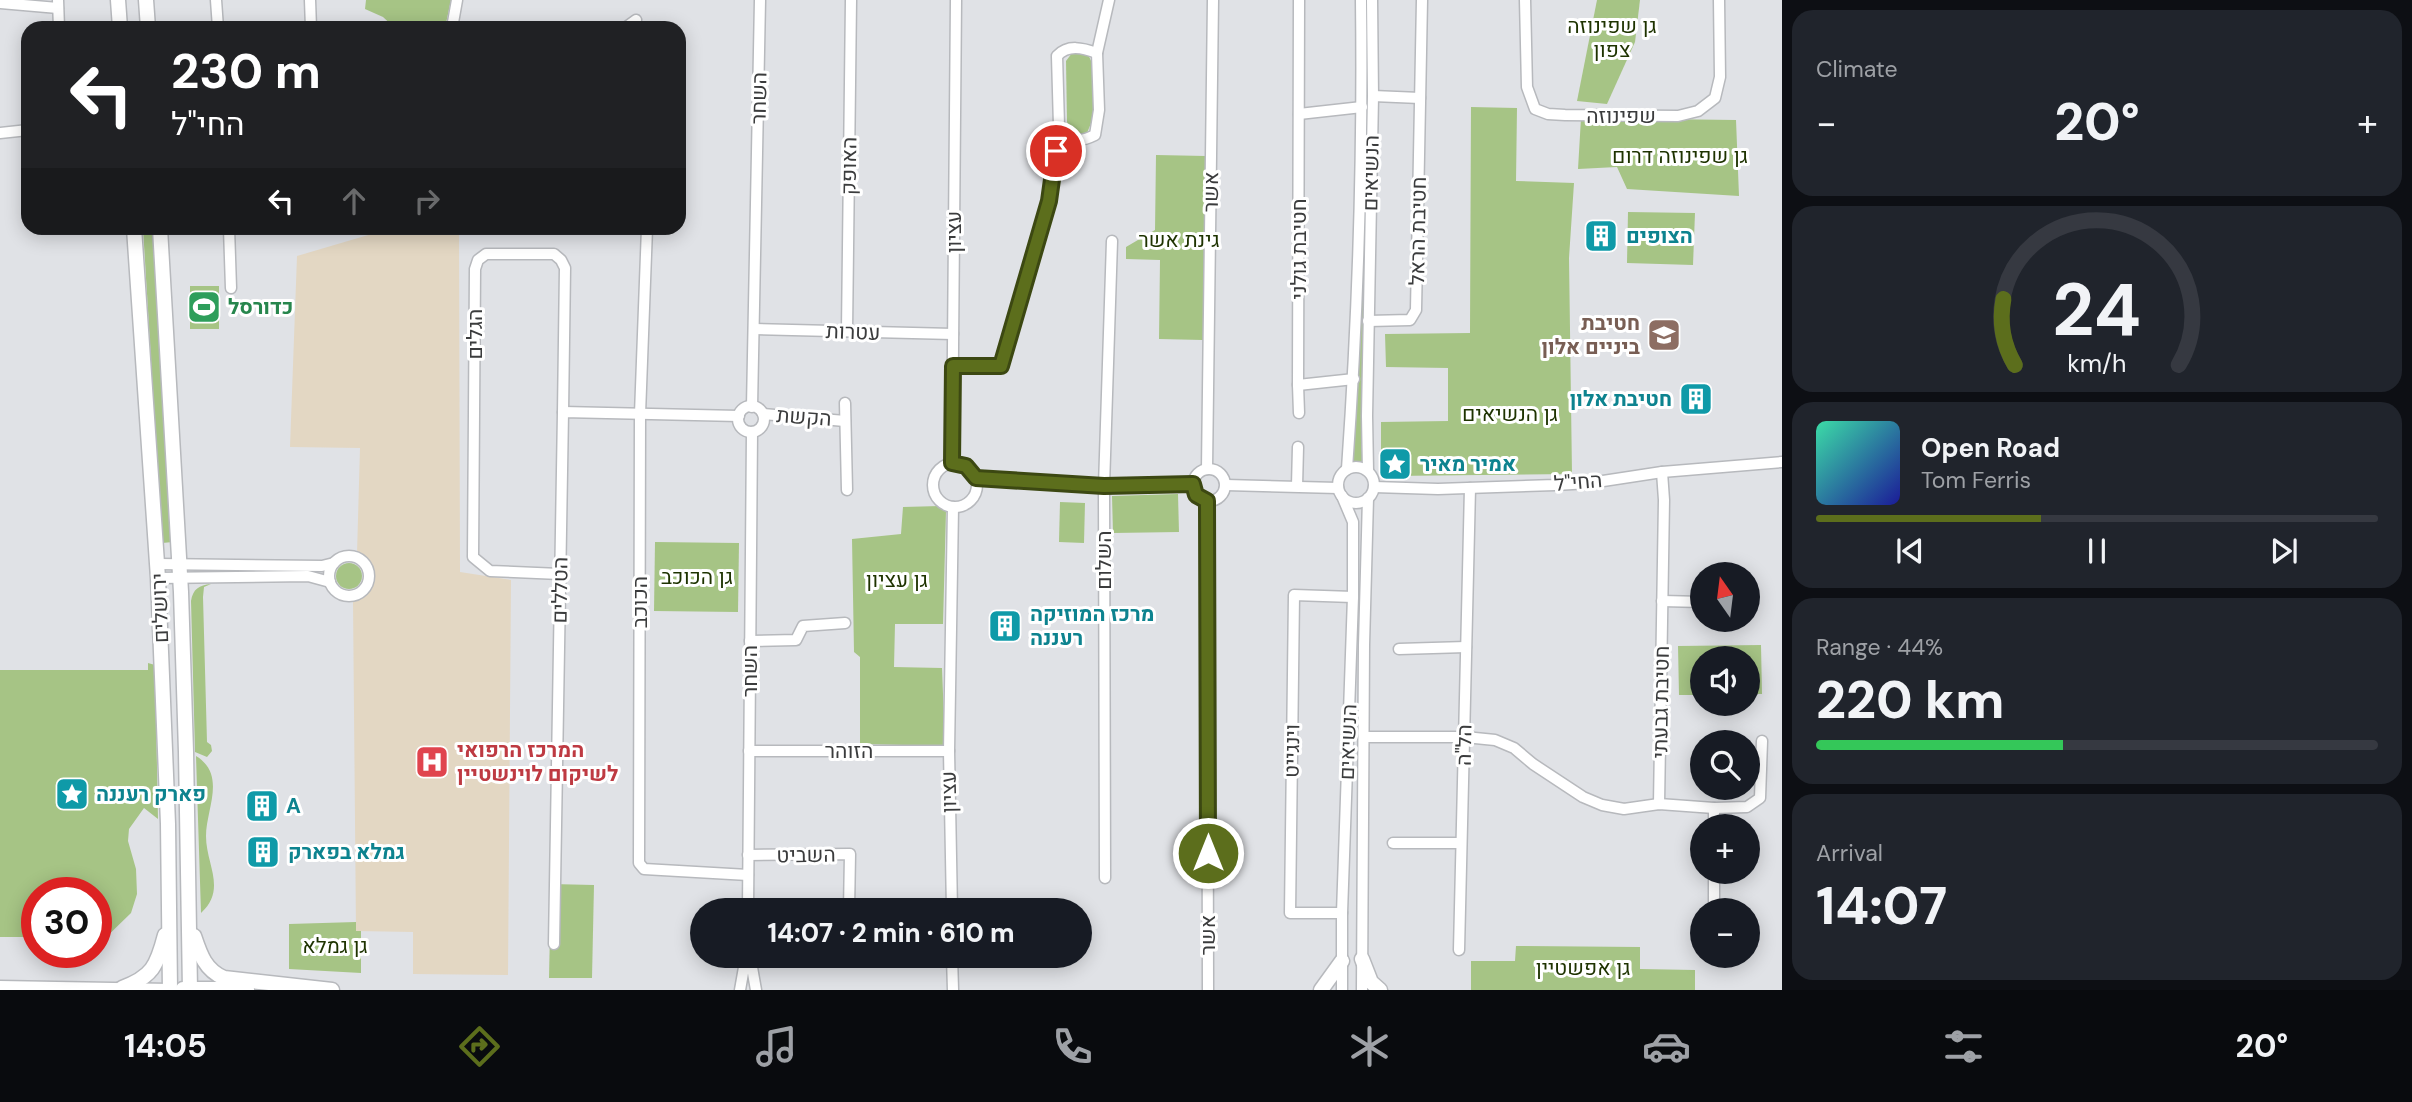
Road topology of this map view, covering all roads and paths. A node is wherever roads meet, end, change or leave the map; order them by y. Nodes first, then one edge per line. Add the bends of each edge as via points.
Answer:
1 (118, 0) edge
2 (146, 0) edge
3 (216, 0) edge
4 (310, 0) edge
5 (457, 0) edge
6 (760, 0) edge
7 (851, 0) edge
8 (956, 0) edge
9 (1109, 0) edge
10 (1213, 0) edge
11 (1299, 0) edge
12 (1361, 0) edge
13 (1372, 0) edge
14 (1422, 0) edge
15 (1525, 0) edge
16 (1719, 0) edge
17 (0, 3) edge
18 (58, 4) edge
19 (120, 21) edge
20 (148, 21) edge
21 (218, 21) edge
22 (311, 21) edge
23 (453, 21) edge
24 (1097, 53) junction
25 (1373, 96) junction
26 (1420, 98) junction
27 (1362, 107) junction
28 (1299, 114) junction
29 (1059, 126) junction
30 (21, 131) edge
31 (0, 133) edge
32 (134, 235) edge
33 (160, 235) edge
34 (229, 235) edge
35 (647, 235) edge
36 (1112, 241) dead end
37 (231, 288) dead end
38 (1368, 321) junction
39 (754, 329) junction
40 (847, 331) junction
41 (953, 334) junction
42 (953, 366) junction
43 (1353, 379) junction
44 (1298, 385) junction
45 (845, 403) dead end
46 (752, 407) junction
47 (563, 412) junction
48 (1299, 413) dead end
49 (640, 414) junction
50 (763, 414) junction
51 (739, 416) junction
52 (845, 421) junction
53 (752, 432) junction
54 (1298, 447) dead end
55 (1782, 462) edge
56 (952, 463) junction
57 (1207, 469) junction
58 (1347, 469) junction
59 (1368, 471) junction
60 (1662, 472) junction
61 (976, 478) junction
62 (1193, 484) junction
63 (1226, 485) junction
64 (1104, 486) junction
65 (1297, 486) junction
66 (1374, 486) junction
67 (1470, 488) junction
68 (847, 489) dead end
69 (1340, 492) junction
70 (1368, 498) junction
71 (1207, 501) junction
72 (953, 507) junction
73 (334, 563) junction
74 (180, 570) junction
75 (158, 571) junction
76 (560, 574) junction
77 (330, 582) junction
78 (1353, 597) junction
79 (1662, 601) junction
80 (1690, 602) edge
81 (845, 623) dead end
82 (750, 640) junction
83 (1466, 647) junction
84 (1399, 649) dead end
85 (1364, 737) junction
86 (1465, 737) junction
87 (1762, 741) dead end
88 (749, 751) junction
89 (948, 751) junction
90 (1659, 804) junction
91 (1714, 808) junction
92 (1714, 814) edge
93 (1393, 843) dead end
94 (1461, 843) junction
95 (748, 855) junction
96 (748, 876) junction
97 (1105, 878) dead end
98 (748, 898) edge
99 (849, 898) edge
100 (951, 898) edge
101 (1342, 913) junction
102 (189, 915) junction
103 (170, 917) junction
104 (554, 944) dead end
105 (1459, 950) dead end
106 (1362, 959) junction
107 (1342, 961) junction
108 (745, 968) edge
109 (751, 968) edge
110 (952, 968) edge
111 (0, 986) edge
112 (122, 988) junction
113 (170, 989) edge
114 (190, 989) edge
115 (308, 990) edge
116 (332, 990) edge
117 (740, 990) edge
118 (756, 990) edge
119 (953, 990) edge
120 (1208, 990) edge
121 (1321, 990) edge
122 (1342, 990) edge
123 (1362, 990) edge
124 (1380, 990) edge

1 - 19 main road
2 - 20 main road
3 - 21 street
4 - 22 street
5 - 23 street
6 - 39 street, השחר
7 - 40 street, האופק
8 - 41 street, עציון
9 - 24 street
10 - 57 street, אשר
11 - 28 street, חטיבת גולני
12 - 27 street, הנשיאים
13 - 25 street, הנשיאים
14 - 26 street, חטיבת הראל
15 - 16 street, שפינוזה via 1527,87 1535,109 1564,115 1678,116 1698,111 1715,98 1720,77
17 - 18 street
24 - 29 street via 1075,48 1057,56
24 - 29 street via 1096,135 1073,139
25 - 26 street
25 - 38 street, הנשיאים
26 - 38 street, חטיבת הראל via 1416,310 1410,320
27 - 28 street
27 - 43 street, הנשיאים
28 - 44 street, חטיבת גולני
29 - 42 street via 1049,201 1001,366
30 - 31 street
32 - 75 main road, ירושלים
33 - 74 main road, ירושלים
34 - 37 street
35 - 49 street, הכוכב
36 - 64 street, השלום
38 - 59 street, הנשיאים
39 - 40 street, עטרות
39 - 46 street, השחר
40 - 41 street, עטרות
41 - 42 street, עציון
42 - 56 street, עציון
43 - 44 street
43 - 58 street, הנשיאים
44 - 48 street, חטיבת גולני
45 - 52 street, הקשת
46 - 50 street
46 - 51 street
47 - 49 street
47 - 76 street, הטללים
47 - 76 street, הגלים via 565,268 554,254 486,254 475,270 473,557 490,571
49 - 51 street
49 - 96 street, הכוכב via 639,863 644,869
50 - 52 street, הקשת
50 - 53 street via 762,425
51 - 53 street via 743,429
52 - 68 street, הקשת
53 - 82 street, השחר
54 - 65 street
55 - 60 street, החי"ל
56 - 61 street via 966,466
56 - 72 street via 939,471 933,483 937,497
57 - 62 street via 1196,475
57 - 63 street via 1222,474
58 - 59 street
58 - 69 street
59 - 66 street
60 - 67 street, החי"ל via 1590,482
60 - 79 street, חטיבת גבעתי
61 - 64 street
61 - 72 street via 973,497
62 - 64 street
62 - 71 street via 1196,495
63 - 65 street
63 - 71 street via 1222,495
64 - 97 street, השלום
65 - 69 street
66 - 67 street, החי"ל
66 - 70 street
67 - 83 street, הל"ה
69 - 70 street via 1355,503
69 - 78 street, הנשיאים via 1353,522
70 - 85 street, הנשיאים
71 - 120 street, אשר
72 - 89 street, עציון
73 - 74 street
73 - 77 street
73 - 77 street via 345,556 359,558 368,568 369,582 360,593 348,596 337,592
74 - 75 street
74 - 77 street via 308,576
74 - 102 main road, ירושלים
75 - 103 main road, ירושלים
76 - 104 street, הטללים
78 - 101 street, הנשיאים
78 - 101 street, וינגייט via 1294,595 1290,914
79 - 80 street
79 - 90 street, חטיבת גבעתי
81 - 82 street via 803,626 796,640
82 - 88 street, השחר
83 - 84 street
83 - 86 street, הל"ה
85 - 86 street
85 - 106 street, הנשיאים
86 - 90 street via 1495,740 1514,748 1567,788 1602,805 1624,809
86 - 94 street, הל"ה
87 - 91 street via 1760,799 1747,807
88 - 89 street, הזוהר
88 - 95 street, השחר
89 - 100 street, עציון
90 - 91 street
91 - 92 street
93 - 94 street
94 - 105 street, הל"ה
95 - 96 street, השחר
95 - 99 street, השביט via 850,854
96 - 98 street, השחר
101 - 107 street, הנשיאים
102 - 114 main road, ירושלים
102 - 116 main road via 200,954 217,975
103 - 112 main road via 154,967 141,981
103 - 113 main road, ירושלים
106 - 123 street, הנשיאים
106 - 124 main road via 1371,982
107 - 121 main road
107 - 122 street, הנשיאים
108 - 117 street
109 - 118 street
110 - 119 street
111 - 112 street
112 - 113 street
113 - 114 main road
114 - 115 main road

